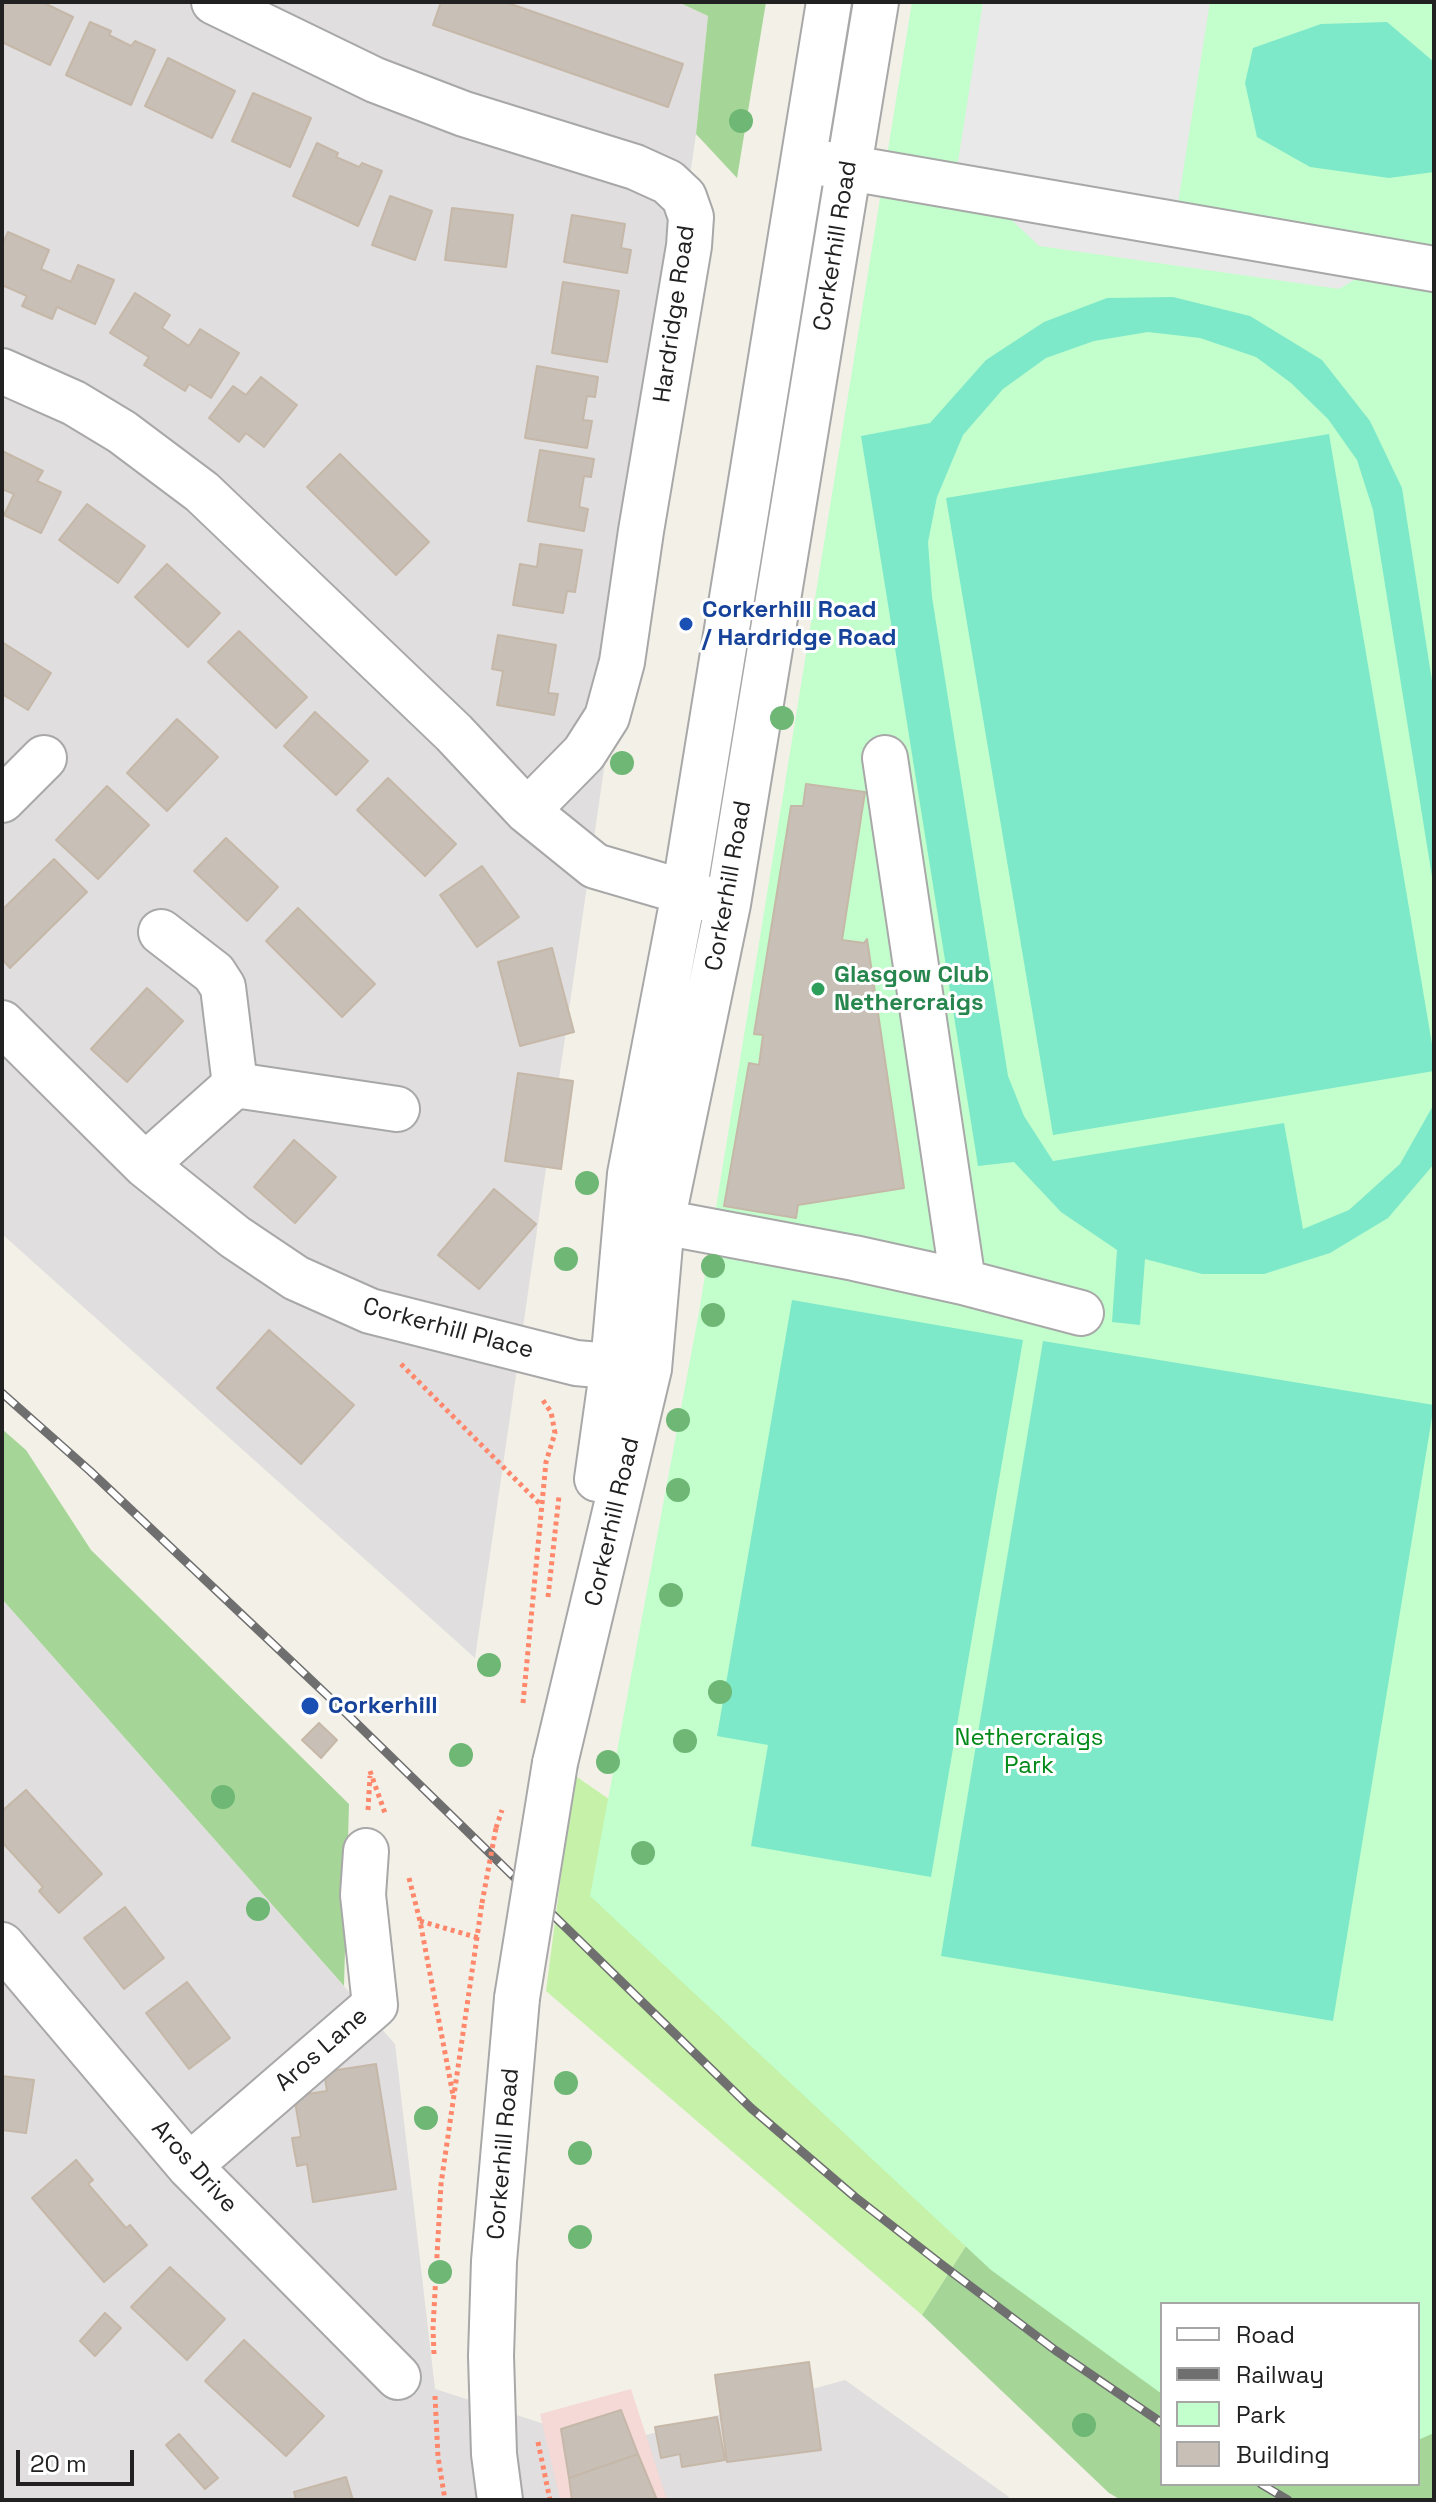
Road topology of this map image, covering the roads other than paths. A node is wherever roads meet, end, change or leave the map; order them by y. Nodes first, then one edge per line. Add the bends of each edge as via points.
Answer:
1 (214, 2) edge
2 (829, 2) edge
3 (876, 2) edge
4 (803, 159) junction
5 (849, 169) junction
6 (1434, 269) edge
7 (2, 371) edge
8 (44, 758) dead end
9 (885, 758) dead end
10 (4, 794) edge
11 (527, 811) junction
12 (684, 893) junction
13 (728, 904) junction
14 (161, 932) dead end
15 (2, 1023) edge
16 (235, 1085) junction
17 (397, 1109) dead end
18 (145, 1165) junction
19 (662, 1222) junction
20 (963, 1282) junction
21 (1081, 1313) dead end
22 (631, 1367) junction
23 (379, 1840) road end
24 (7, 1959) edge
25 (189, 2166) junction
26 (422, 2377) road end
27 (500, 2500) edge

1 - 11 street, Hardridge Road via 375,80 464,114 635,167 668,182 684,197 691,217 689,246 622,662 607,717 584,753
2 - 4 street, Corkerhill Road
3 - 5 street, Corkerhill Road
4 - 5 street
4 - 12 street, Corkerhill Road
5 - 6 street
5 - 13 street, Corkerhill Road
7 - 11 street via 122,432 202,492 454,733
8 - 10 street
9 - 20 street
11 - 12 street via 595,866
12 - 13 street
12 - 22 street, Corkerhill Road via 630,1174
13 - 19 street, Corkerhill Road
14 - 16 street via 214,973 223,987
15 - 18 street, Corkerhill Place
16 - 17 street
16 - 18 street
18 - 22 street, Corkerhill Place via 296,1278 370,1311 576,1363
19 - 20 street
19 - 22 street, Corkerhill Road
20 - 21 street
22 - 27 street, Corkerhill Road, bridge via 555,1763 517,1998 494,2261 494,2454
23 - 25 street, Aros Lane via 363,1895 375,2005
24 - 25 street, Aros Drive
25 - 26 street, Aros Drive

